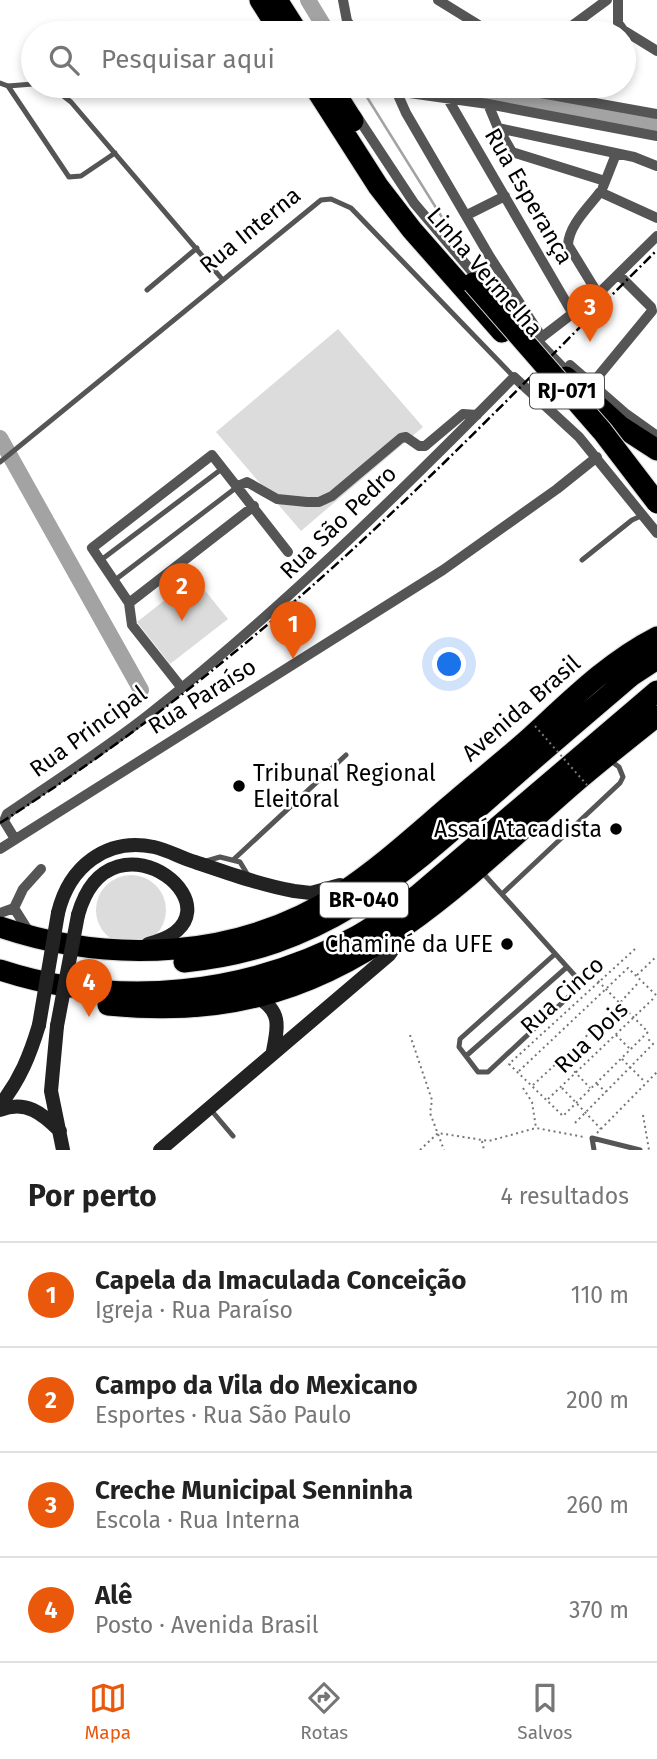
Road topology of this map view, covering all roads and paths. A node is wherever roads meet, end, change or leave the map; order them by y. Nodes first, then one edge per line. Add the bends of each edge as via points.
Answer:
1 (260, 0) edge
2 (277, 0) edge
3 (284, 0) edge
4 (343, 0) edge
5 (438, 0) edge
6 (607, 0) edge
7 (618, 0) edge
8 (273, 21) edge
9 (290, 21) edge
10 (297, 21) edge
11 (347, 21) edge
12 (472, 21) edge
13 (578, 21) edge
14 (618, 21) edge
15 (636, 38) edge
16 (657, 51) edge
17 (0, 83) edge
18 (21, 85) edge
19 (8, 86) junction
20 (66, 98) edge
21 (322, 98) edge
22 (339, 98) edge
23 (346, 98) edge
24 (399, 98) edge
25 (443, 98) edge
26 (578, 98) edge
27 (448, 99) junction
28 (488, 104) junction
29 (657, 114) edge
30 (498, 128) junction
31 (657, 136) edge
32 (115, 153) junction
33 (617, 154) junction
34 (657, 166) edge
35 (606, 181) junction
36 (600, 192) junction
37 (505, 196) junction
38 (467, 215) junction
39 (657, 218) edge
40 (657, 236) edge
41 (197, 248) junction
42 (619, 275) junction
43 (222, 279) junction
44 (473, 283) junction
45 (148, 290) dead end
46 (597, 294) junction
47 (573, 314) junction
48 (542, 337) junction
49 (514, 377) junction
50 (591, 385) junction
51 (477, 415) junction
52 (657, 436) edge
53 (657, 443) edge
54 (657, 450) edge
55 (597, 457) junction
56 (0, 462) edge
57 (223, 468) junction
58 (239, 486) junction
59 (254, 506) junction
60 (652, 511) edge
61 (657, 533) edge
62 (288, 552) dead end
63 (101, 560) junction
64 (582, 560) dead end
65 (115, 580) junction
66 (129, 603) junction
67 (657, 637) edge
68 (657, 658) edge
69 (181, 687) junction
70 (657, 691) edge
71 (657, 716) edge
72 (529, 735) junction
73 (346, 755) dead end
74 (601, 761) junction
75 (587, 785) dead end
76 (15, 839) junction
77 (0, 849) edge
78 (233, 860) junction
79 (192, 861) junction
80 (479, 867) junction
81 (41, 869) dead end
82 (169, 876) junction
83 (364, 877) junction
84 (251, 879) junction
85 (502, 894) junction
86 (14, 908) junction
87 (0, 913) edge
88 (407, 925) junction
89 (0, 927) edge
90 (33, 937) junction
91 (0, 941) edge
92 (635, 949) dead end
93 (118, 951) junction
94 (555, 954) junction
95 (657, 956) edge
96 (567, 967) junction
97 (0, 970) edge
98 (636, 976) junction
99 (598, 981) junction
100 (640, 981) junction
101 (0, 983) edge
102 (607, 989) junction
103 (100, 990) junction
104 (657, 996) edge
105 (256, 997) junction
106 (620, 1003) junction
107 (634, 1018) junction
108 (410, 1035) dead end
109 (616, 1035) junction
110 (645, 1035) junction
111 (630, 1049) junction
112 (274, 1051) junction
113 (466, 1056) junction
114 (562, 1058) junction
115 (621, 1058) junction
116 (630, 1068) junction
117 (519, 1072) junction
118 (657, 1072) edge
119 (576, 1074) junction
120 (596, 1083) junction
121 (646, 1083) junction
122 (532, 1086) junction
123 (562, 1087) junction
124 (523, 1088) dead end
125 (591, 1088) junction
126 (606, 1092) junction
127 (547, 1100) junction
128 (577, 1103) junction
129 (0, 1107) edge
130 (209, 1108) junction
131 (586, 1112) junction
132 (643, 1115) dead end
133 (575, 1123) dead end
134 (536, 1128) junction
135 (600, 1129) junction
136 (61, 1132) junction
137 (438, 1133) junction
138 (233, 1136) dead end
139 (592, 1138) junction
140 (482, 1140) junction
141 (64, 1150) edge
142 (160, 1150) edge
143 (420, 1150) edge
144 (444, 1150) edge
145 (484, 1150) edge
146 (594, 1150) edge
147 (639, 1150) edge
148 (649, 1150) edge

1 - 8 highway
2 - 9 highway
3 - 10 street
4 - 11 street
5 - 12 street
6 - 13 street
7 - 14 street
15 - 16 street
17 - 19 lane
18 - 19 lane
19 - 32 lane via 69,177 81,176
20 - 32 lane
21 - 60 highway, Linha Vermelha / RJ-071 via 412,230 591,430
22 - 44 highway, Linha Vermelha / RJ-071 via 389,178
23 - 53 street via 414,203 458,258 584,388 623,422
24 - 38 street
25 - 27 street
26 - 29 street
27 - 28 street
27 - 37 street, Rua Esperança
28 - 30 street
28 - 31 street
30 - 33 street
30 - 35 street via 512,152
32 - 41 lane
33 - 34 street
33 - 35 street
35 - 36 street
36 - 39 street
36 - 46 street via 573,229 568,245
37 - 38 street
37 - 47 street, Rua Esperança
38 - 48 street
40 - 42 street
41 - 43 lane
41 - 45 lane
42 - 46 street
42 - 50 street via 652,311
43 - 49 lane, Rua Interna via 321,200 331,199 351,208
43 - 56 lane, Rua Interna
44 - 54 highway, bridge via 589,399
44 - 60 highway, Linha Vermelha / RJ-071, bridge via 602,431
46 - 47 street
47 - 48 street
48 - 50 street
49 - 51 street, Rua São Pedro
49 - 55 street
50 - 52 street
51 - 58 street via 463,414 425,446 401,438 319,502 277,499 247,482
51 - 69 street, Rua São Pedro via 302,586
55 - 60 street
55 - 76 street, Rua Paraíso via 443,569
57 - 58 street
57 - 63 lane
57 - 63 street via 212,455 92,548
58 - 59 street
58 - 65 lane
59 - 62 street
59 - 66 street
60 - 61 street
60 - 64 lane via 632,520
63 - 65 street
65 - 66 street
66 - 69 street via 132,625
67 - 72 highway, Avenida Brasil via 612,664
68 - 72 highway via 619,674 534,743
68 - 91 highway, Avenida Brasil / BR-040 via 389,884 316,927 228,956 162,964 93,963
69 - 76 street, Rua Principal via 146,717 7,814 4,821
70 - 103 highway, BR-040 via 419,894 357,936 277,971 226,984 162,992
71 - 74 highway
72 - 75 path, bridge
72 - 83 highway, Avenida Brasil
73 - 78 lane
74 - 80 highway
74 - 85 lane via 613,761 619,767 620,783
76 - 77 street, Rua Paraíso
78 - 79 lane
78 - 84 lane via 242,863
79 - 82 main road
79 - 84 main road
79 - 129 main road, bridge via 149,846 123,847 96,856 75,874 58,913 39,1025 26,1065
80 - 85 lane
80 - 88 highway
81 - 86 street
82 - 93 main road via 186,902 180,929 163,940
82 - 136 main road, bridge via 144,865 128,864 90,886 82,899 57,1026 51,1091
83 - 84 main road via 311,893
83 - 93 highway, Avenida Brasil via 312,909 252,934 191,948
85 - 94 lane
86 - 87 street
86 - 90 street
88 - 103 highway via 305,973 248,990 169,997
88 - 105 highway via 319,975
88 - 112 main road via 389,955
89 - 90 highway, Avenida Brasil
90 - 93 highway, Avenida Brasil
92 - 99 path, Rua Cinco
94 - 96 lane
94 - 113 lane via 460,1039 459,1047
95 - 98 path
96 - 113 lane
96 - 113 lane via 579,987 488,1072 478,1072
97 - 103 highway, BR-040
98 - 100 path
98 - 102 path via 628,968
99 - 102 path
99 - 117 path, Rua Cinco via 509,1064
100 - 104 path
100 - 106 path
101 - 105 highway via 85,1003 147,1008 207,1006
102 - 106 path
102 - 117 path
104 - 107 path, Rua Dois
105 - 112 main road via 271,1006 277,1021
106 - 107 path
106 - 114 path
107 - 109 path, Rua Dois
107 - 110 path via 648,1032
108 - 137 path
109 - 111 path
109 - 119 path, Rua Dois
110 - 111 path
110 - 116 path via 653,1044
111 - 115 path
112 - 130 main road
114 - 119 path
114 - 122 path
115 - 116 path
115 - 120 path
116 - 121 path
116 - 126 path
117 - 122 path
118 - 121 path
119 - 123 path, Rua Dois
119 - 125 path
120 - 125 path
120 - 126 path
121 - 135 path
122 - 127 path
123 - 127 path, Rua Dois
123 - 128 path
124 - 134 path via 532,1102
125 - 128 path
126 - 131 path
127 - 128 path via 563,1116
128 - 131 path
129 - 136 main road via 36,1109
130 - 138 lane
130 - 142 main road
131 - 133 path
131 - 135 path
132 - 148 path
134 - 139 path
134 - 140 path
135 - 139 path
136 - 141 main road
137 - 140 path
137 - 143 path
137 - 144 path
139 - 146 lane
139 - 147 lane
140 - 145 path

